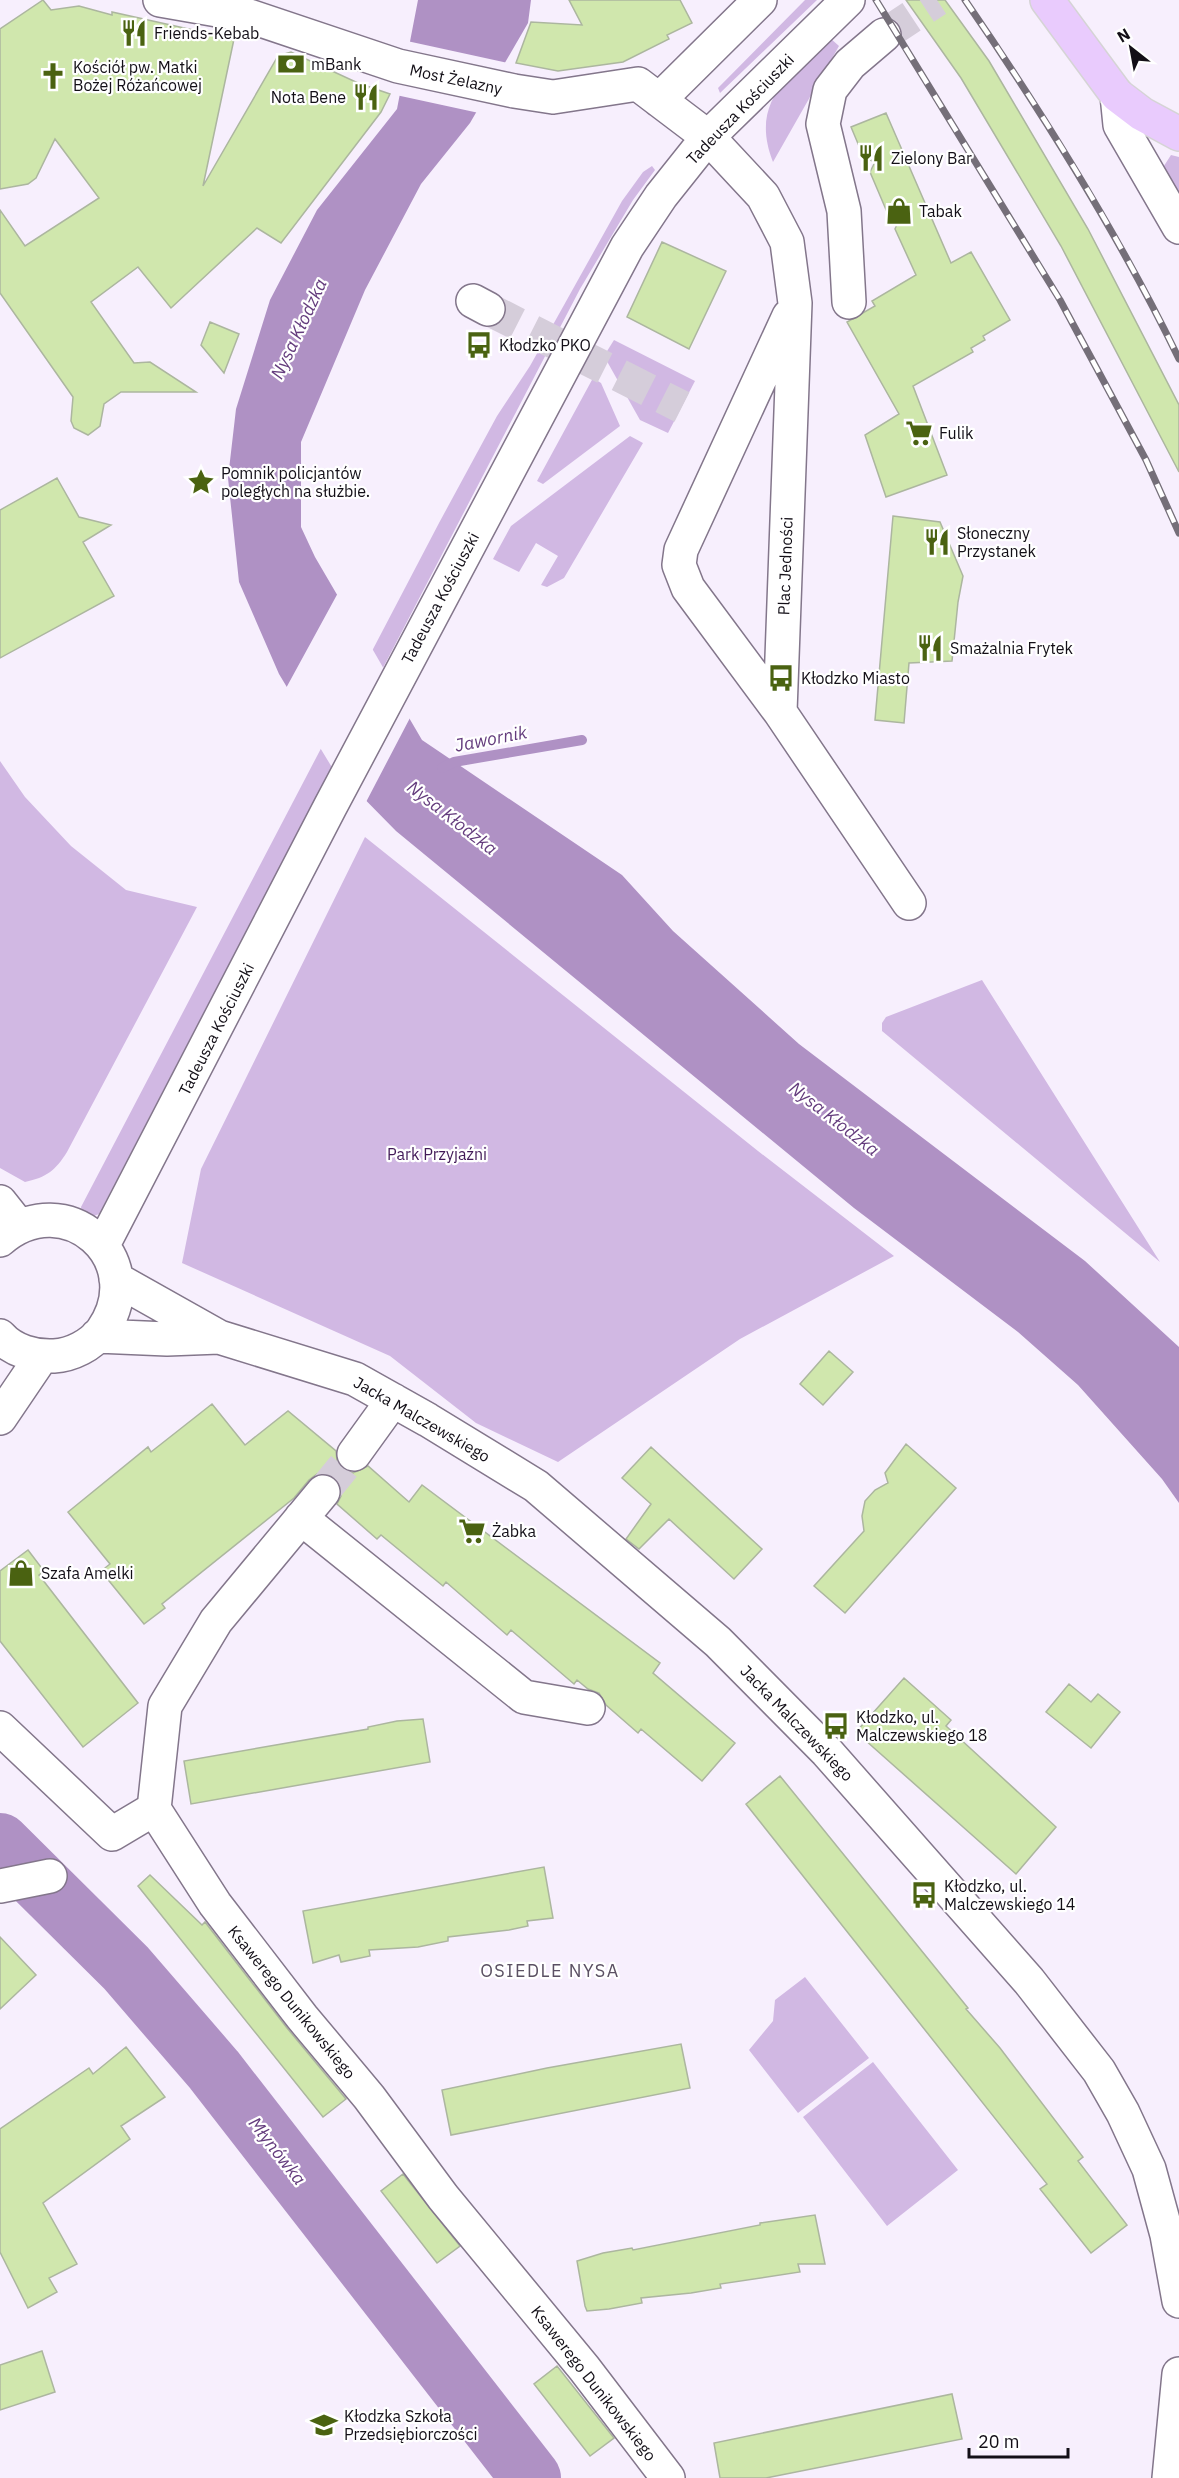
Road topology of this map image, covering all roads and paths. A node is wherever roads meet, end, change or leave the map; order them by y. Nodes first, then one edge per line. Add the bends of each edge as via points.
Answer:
1 (160, 0) edge
2 (760, 0) edge
3 (848, 0) edge
4 (1047, 0) edge
5 (249, 7) edge
6 (884, 35) tunnel mouth
7 (1117, 95) junction
8 (659, 100) junction
9 (1179, 134) edge
10 (708, 137) junction
11 (1179, 227) edge
12 (849, 302) dead end
13 (795, 303) junction
14 (780, 712) junction
15 (909, 903) dead end
16 (6, 1222) edge
17 (102, 1245) junction
18 (116, 1279) junction
19 (0, 1336) edge
20 (97, 1336) junction
21 (219, 1337) junction
22 (42, 1356) junction
23 (393, 1400) junction
24 (0, 1418) edge
25 (354, 1454) tunnel mouth
26 (322, 1492) tunnel mouth
27 (301, 1518) junction
28 (588, 1708) dead end
29 (0, 1728) edge
30 (154, 1809) junction
31 (50, 1876) dead end
32 (0, 1886) edge
33 (1179, 2301) edge
34 (1179, 2374) edge
35 (668, 2478) edge
36 (1168, 2478) edge

1 - 5 street, Most Żelazny
2 - 8 street
3 - 10 street, Tadeusza Kościuszki
4 - 7 main road
5 - 8 street, Most Żelazny via 398,66 553,97 638,84
6 - 12 street via 850,63 830,90 823,124 844,212
7 - 9 main road
7 - 11 street via 1120,125
8 - 10 street
10 - 13 street, Plac Jedności via 763,196 787,242
10 - 17 street, Tadeusza Kościuszki via 627,247
13 - 14 street, Plac Jedności
13 - 14 street via 681,550 679,565 688,588
14 - 15 street
16 - 17 street via 63,1221 88,1232
17 - 18 street via 112,1261
18 - 20 street via 116,1300 109,1320
18 - 21 street, Jacka Malczewskiego
19 - 22 street via 22,1352
20 - 21 street, Jacka Malczewskiego
20 - 22 street via 72,1353
21 - 23 street, Jacka Malczewskiego via 354,1379
22 - 24 street
23 - 25 street
23 - 33 street, Jacka Malczewskiego via 536,1486 718,1642 827,1752 1029,1981 1099,2071 1124,2114 1149,2169
26 - 27 street
27 - 28 street via 524,1697
27 - 30 street via 216,1621 165,1706
29 - 30 street via 112,1834
30 - 35 street, Ksawerego Dunikowskiego via 214,1904
31 - 32 street
34 - 36 street

